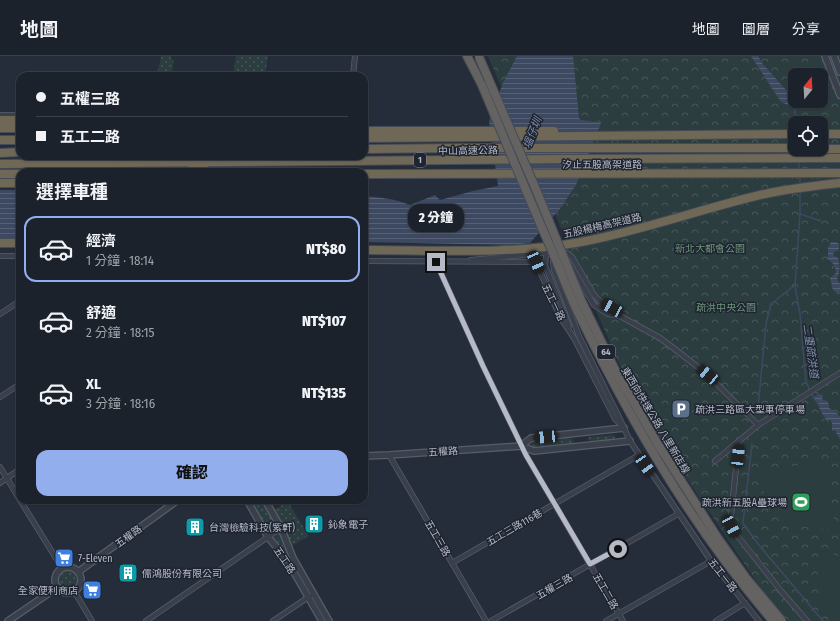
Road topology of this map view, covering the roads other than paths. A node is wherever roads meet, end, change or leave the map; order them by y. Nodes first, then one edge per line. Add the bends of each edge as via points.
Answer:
1 (355, 56) edge
2 (467, 56) edge
3 (470, 56) edge
4 (479, 56) edge
5 (825, 56) edge
6 (834, 56) edge
7 (353, 72) edge
8 (840, 72) edge
9 (482, 85) junction
10 (840, 95) edge
11 (16, 114) edge
12 (0, 115) edge
13 (0, 120) edge
14 (16, 120) edge
15 (0, 128) edge
16 (16, 128) edge
17 (368, 131) edge
18 (788, 134) edge
19 (828, 134) edge
20 (840, 134) edge
21 (773, 135) junction
22 (368, 138) edge
23 (0, 140) edge
24 (16, 140) edge
25 (788, 148) edge
26 (368, 149) edge
27 (828, 149) edge
28 (840, 149) edge
29 (16, 152) edge
30 (0, 153) edge
31 (840, 158) edge
32 (213, 163) junction
33 (0, 164) edge
34 (196, 168) edge
35 (840, 173) edge
36 (0, 174) edge
37 (16, 174) edge
38 (368, 174) edge
39 (0, 183) edge
40 (16, 183) edge
41 (840, 183) edge
42 (0, 243) edge
43 (16, 243) edge
44 (368, 250) edge
45 (550, 252) junction
46 (0, 256) edge
47 (16, 256) edge
48 (368, 261) edge
49 (436, 262) junction
50 (446, 262) junction
51 (16, 304) edge
52 (0, 314) edge
53 (620, 316) junction
54 (574, 338) junction
55 (840, 373) edge
56 (16, 387) edge
57 (0, 397) edge
58 (758, 425) junction
59 (624, 428) junction
60 (739, 440) junction
61 (630, 441) junction
62 (521, 446) junction
63 (638, 455) junction
64 (368, 456) edge
65 (389, 456) junction
66 (715, 462) dead end
67 (0, 467) edge
68 (16, 472) edge
69 (7, 478) junction
70 (0, 483) edge
71 (16, 493) edge
72 (555, 503) junction
73 (22, 504) edge
74 (172, 504) edge
75 (249, 504) edge
76 (267, 504) edge
77 (678, 514) junction
78 (282, 528) junction
79 (268, 537) junction
80 (711, 560) junction
81 (452, 563) junction
82 (590, 564) junction
83 (62, 568) junction
84 (78, 572) junction
85 (58, 587) junction
86 (74, 591) junction
87 (311, 595) junction
88 (745, 603) junction
89 (619, 613) junction
90 (8, 621) edge
91 (92, 621) edge
92 (146, 621) edge
93 (273, 621) edge
94 (322, 621) edge
95 (329, 621) edge
96 (486, 621) edge
97 (491, 621) edge
98 (606, 621) edge
99 (623, 621) edge
100 (716, 621) edge
101 (759, 621) edge
102 (773, 621) edge
103 (782, 621) edge
104 (807, 621) edge

1 - 7 street
2 - 9 highway
3 - 9 highway, 東西向快速公路 八里新店線 / 64
4 - 103 highway, 東西向快速公路 八里新店線 / 64, bridge via 581,300 615,370 717,537 746,578
5 - 10 street
6 - 8 street
9 - 102 highway, 東西向快速公路 八里新店線 / 64, bridge via 575,305 621,395 692,514 748,592
11 - 12 street
13 - 14 highway
15 - 16 highway
17 - 21 highway, bridge via 715,131
18 - 21 highway
19 - 20 highway
21 - 22 highway, bridge
23 - 24 highway
25 - 26 highway, 中山高速公路 / 1, bridge
27 - 28 highway
29 - 30 highway
31 - 32 highway, 中山高速公路 / 1, bridge via 564,158
32 - 33 highway, 中山高速公路 / 1
32 - 34 highway
35 - 38 highway, 汐止五股高架道路 / 1, bridge
36 - 37 highway
39 - 40 highway
41 - 44 highway, 五股楊梅高架道路, bridge via 758,195 581,242 530,249
42 - 43 highway
45 - 50 street
45 - 53 street via 569,254 594,295
45 - 54 street via 546,256 545,265
46 - 47 street
48 - 49 street, 五工一路
49 - 50 street, 五工一路
49 - 62 street, 五工二路
50 - 54 street, 五工一路 via 536,262 560,316
51 - 52 street
53 - 58 street via 660,338 692,362
53 - 59 street, 五工一路 via 608,314 594,305 566,258 557,258 553,261 579,336
54 - 59 street, 五工一路 via 615,419
55 - 58 street
56 - 57 street
58 - 60 street
59 - 61 street, 五工一路
59 - 62 street, 五權路 via 531,438
60 - 66 street
60 - 104 street via 731,526
61 - 62 street, 五權路 via 534,451
61 - 63 street, 五工一路
62 - 65 street, 五權路
62 - 72 street, 五工二路
63 - 72 street, 五工三路116巷
63 - 77 street, 五工一路
64 - 65 street, 五權路
65 - 81 street, 五工三路
67 - 69 street
68 - 69 street
69 - 70 street
69 - 71 street
72 - 81 street, 五工三路116巷
72 - 82 street, 五工二路
73 - 83 street
74 - 84 street, 五權路
75 - 79 street, 五工路
76 - 78 street, 五工路
77 - 80 street, 五工一路
77 - 82 street, 五權三路
78 - 79 street
78 - 87 street, 五工路 via 292,558
79 - 87 street, 五工路
79 - 92 street
80 - 88 street, 五工一路
80 - 89 street
81 - 96 street, 五工三路
82 - 89 street, 五工二路
82 - 97 street, 五權三路
83 - 84 street via 69,567
83 - 85 street via 56,576
84 - 86 street via 81,578
85 - 86 street via 63,591
85 - 90 street
86 - 91 street
87 - 93 street
87 - 94 street, 五工路
87 - 95 street, 五工路
88 - 100 street
88 - 101 street, 五工一路
89 - 98 street
89 - 99 street, 五工二路

